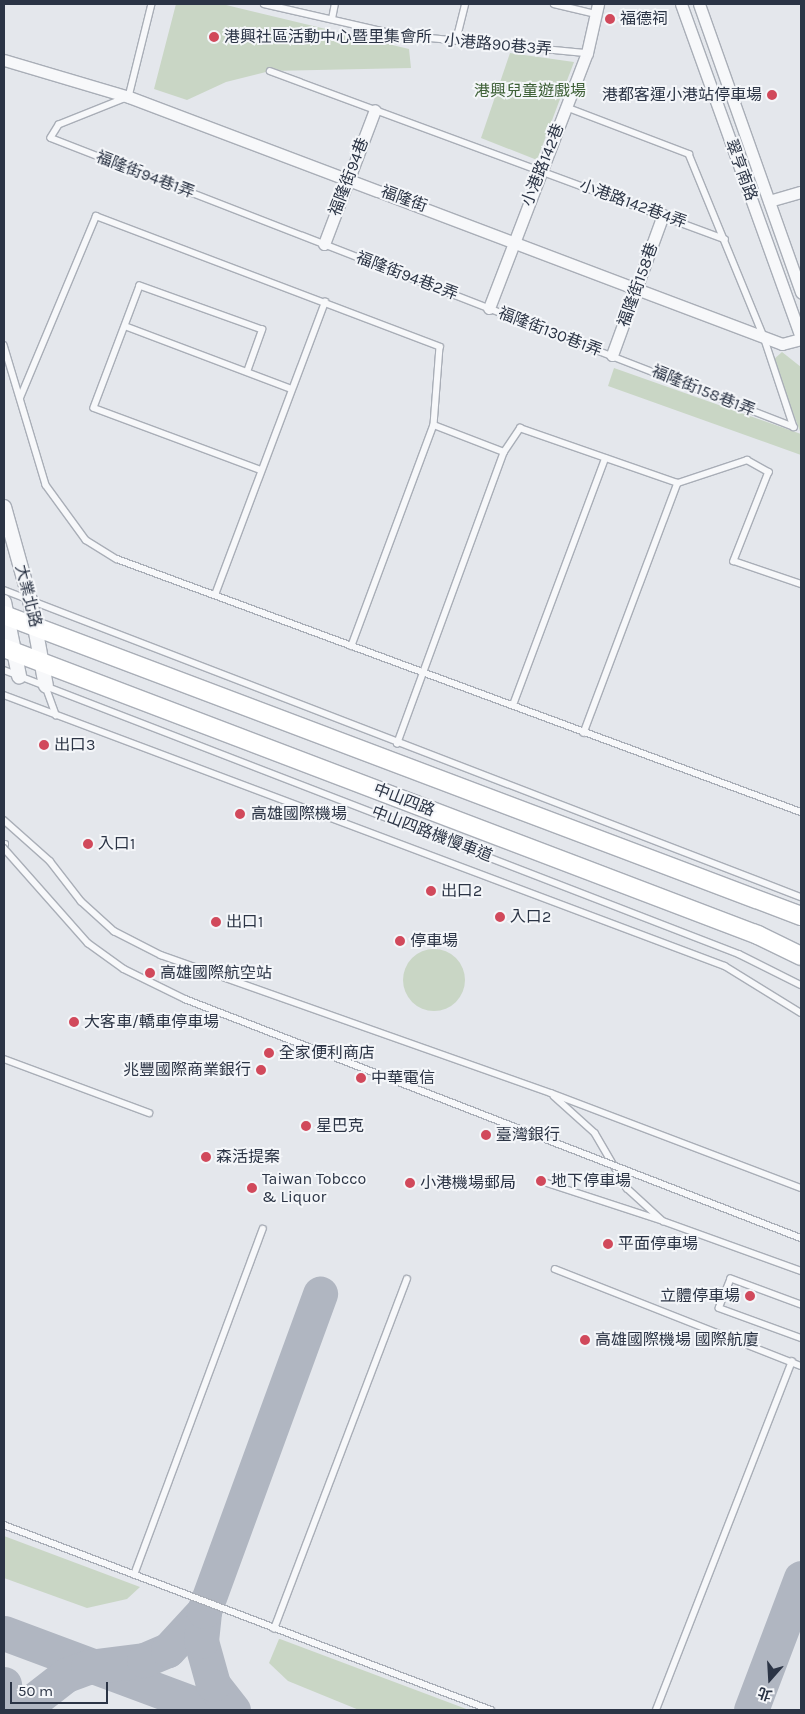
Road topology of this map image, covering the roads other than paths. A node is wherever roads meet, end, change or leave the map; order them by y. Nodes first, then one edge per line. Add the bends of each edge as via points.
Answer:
1 (152, 4) edge
2 (264, 4) edge
3 (336, 4) edge
4 (465, 4) edge
5 (554, 4) edge
6 (680, 4) edge
7 (699, 4) edge
8 (597, 9) edge
9 (332, 19) junction
10 (456, 41) junction
11 (586, 53) junction
12 (4, 60) edge
13 (270, 71) dead end
14 (129, 97) junction
15 (566, 106) junction
16 (375, 110) junction
17 (540, 170) junction
18 (348, 179) junction
19 (801, 192) edge
20 (769, 201) junction
21 (663, 214) junction
22 (725, 239) junction
23 (513, 240) junction
24 (324, 244) junction
25 (636, 288) junction
26 (801, 292) edge
27 (325, 302) junction
28 (489, 308) junction
29 (797, 313) edge
30 (124, 326) junction
31 (764, 337) junction
32 (801, 338) edge
33 (4, 345) edge
34 (612, 355) junction
35 (247, 372) junction
36 (292, 389) junction
37 (20, 398) junction
38 (434, 425) junction
39 (504, 452) junction
40 (606, 459) junction
41 (261, 470) junction
42 (678, 484) junction
43 (4, 507) edge
44 (801, 584) edge
45 (4, 590) edge
46 (215, 595) junction
47 (30, 600) junction
48 (5, 611) edge
49 (36, 628) junction
50 (352, 646) junction
51 (9, 650) edge
52 (43, 662) junction
53 (4, 670) edge
54 (424, 672) junction
55 (19, 676) junction
56 (46, 686) junction
57 (4, 695) edge
58 (513, 705) junction
59 (56, 716) junction
60 (584, 733) junction
61 (398, 744) junction
62 (801, 812) edge
63 (4, 820) edge
64 (4, 845) edge
65 (801, 897) edge
66 (801, 916) edge
67 (801, 956) edge
68 (801, 985) edge
69 (801, 1013) edge
70 (4, 1059) edge
71 (551, 1093) junction
72 (149, 1113) dead end
73 (541, 1181) dead end
74 (801, 1188) edge
75 (663, 1221) junction
76 (262, 1229) dead end
77 (801, 1238) edge
78 (555, 1270) dead end
79 (801, 1271) edge
80 (407, 1279) dead end
81 (801, 1305) edge
82 (801, 1338) edge
83 (792, 1362) junction
84 (801, 1366) edge
85 (4, 1525) edge
86 (134, 1575) junction
87 (274, 1629) junction
88 (491, 1710) edge
89 (656, 1710) edge

1 - 14 lane
2 - 9 lane, 小港路90巷3弄
3 - 9 lane
4 - 10 lane
5 - 8 lane
6 - 29 street, 翠亨南路
7 - 20 street, 翠亨南路
8 - 11 street, 小港路142巷
9 - 10 lane, 小港路90巷3弄 via 399,35
10 - 11 lane, 小港路90巷3弄
11 - 15 street, 小港路142巷
12 - 14 street, 福隆街
13 - 16 lane
14 - 18 street, 福隆街
14 - 24 lane, 福隆街94巷1弄 via 59,124 51,138
15 - 17 street, 小港路142巷
15 - 22 lane via 689,154
16 - 17 lane
16 - 18 street, 福隆街94巷
17 - 21 lane, 小港路142巷4弄
17 - 23 street, 小港路142巷
18 - 23 street, 福隆街
18 - 24 street, 福隆街94巷
19 - 20 street
20 - 26 street, 翠亨南路
21 - 22 lane, 小港路142巷4弄
21 - 25 street, 福隆街158巷
22 - 31 lane
23 - 25 street, 福隆街
23 - 28 street, 小港路142巷
24 - 28 lane, 福隆街94巷2弄
25 - 31 street, 福隆街
25 - 34 street, 福隆街158巷
27 - 36 lane
27 - 37 lane via 96,216
27 - 38 lane via 440,347
28 - 34 lane, 福隆街130巷1弄
29 - 32 street, 翠亨南路
30 - 35 lane
30 - 35 lane via 140,286 262,330
30 - 41 lane via 94,408
31 - 32 street, 福隆街 via 782,344
31 - 34 lane, 福隆街158巷1弄 via 794,427
33 - 37 lane
35 - 36 lane
36 - 41 lane
37 - 46 lane via 46,485 86,540 117,559
38 - 39 lane
38 - 50 lane
39 - 40 lane via 520,428
39 - 54 lane
40 - 42 lane
40 - 58 lane
41 - 46 lane
42 - 44 lane via 746,460 769,472 734,561
42 - 60 lane
43 - 47 street, 大業北路
45 - 47 lane
46 - 50 lane
47 - 49 street, 大業北路
47 - 61 lane
48 - 49 main road, 中山四路
48 - 51 street, 大業北路
49 - 52 street, 大業北路
49 - 66 main road, 中山四路
50 - 54 lane
51 - 52 main road, 中山四路
51 - 55 street, 大業北路
52 - 56 street, 大業北路
52 - 67 main road, 中山四路 via 758,935
53 - 55 lane, 中山四路機慢車道
54 - 58 lane
54 - 61 lane
55 - 56 lane, 中山四路機慢車道
56 - 59 lane
56 - 68 lane, 中山四路機慢車道 via 739,954
57 - 59 lane
58 - 60 lane
59 - 69 lane via 725,966
60 - 62 lane
61 - 65 lane
63 - 71 lane via 50,861 81,901 114,931 161,955
64 - 77 lane, bridge via 88,943 124,969 185,999
70 - 72 lane
71 - 74 lane
71 - 75 lane via 595,1132 628,1188
73 - 75 lane
75 - 79 lane
76 - 86 lane
78 - 83 lane
80 - 87 lane
81 - 82 lane via 731,1278 719,1308
83 - 84 lane
83 - 89 lane
85 - 86 lane
86 - 87 lane
87 - 88 lane

